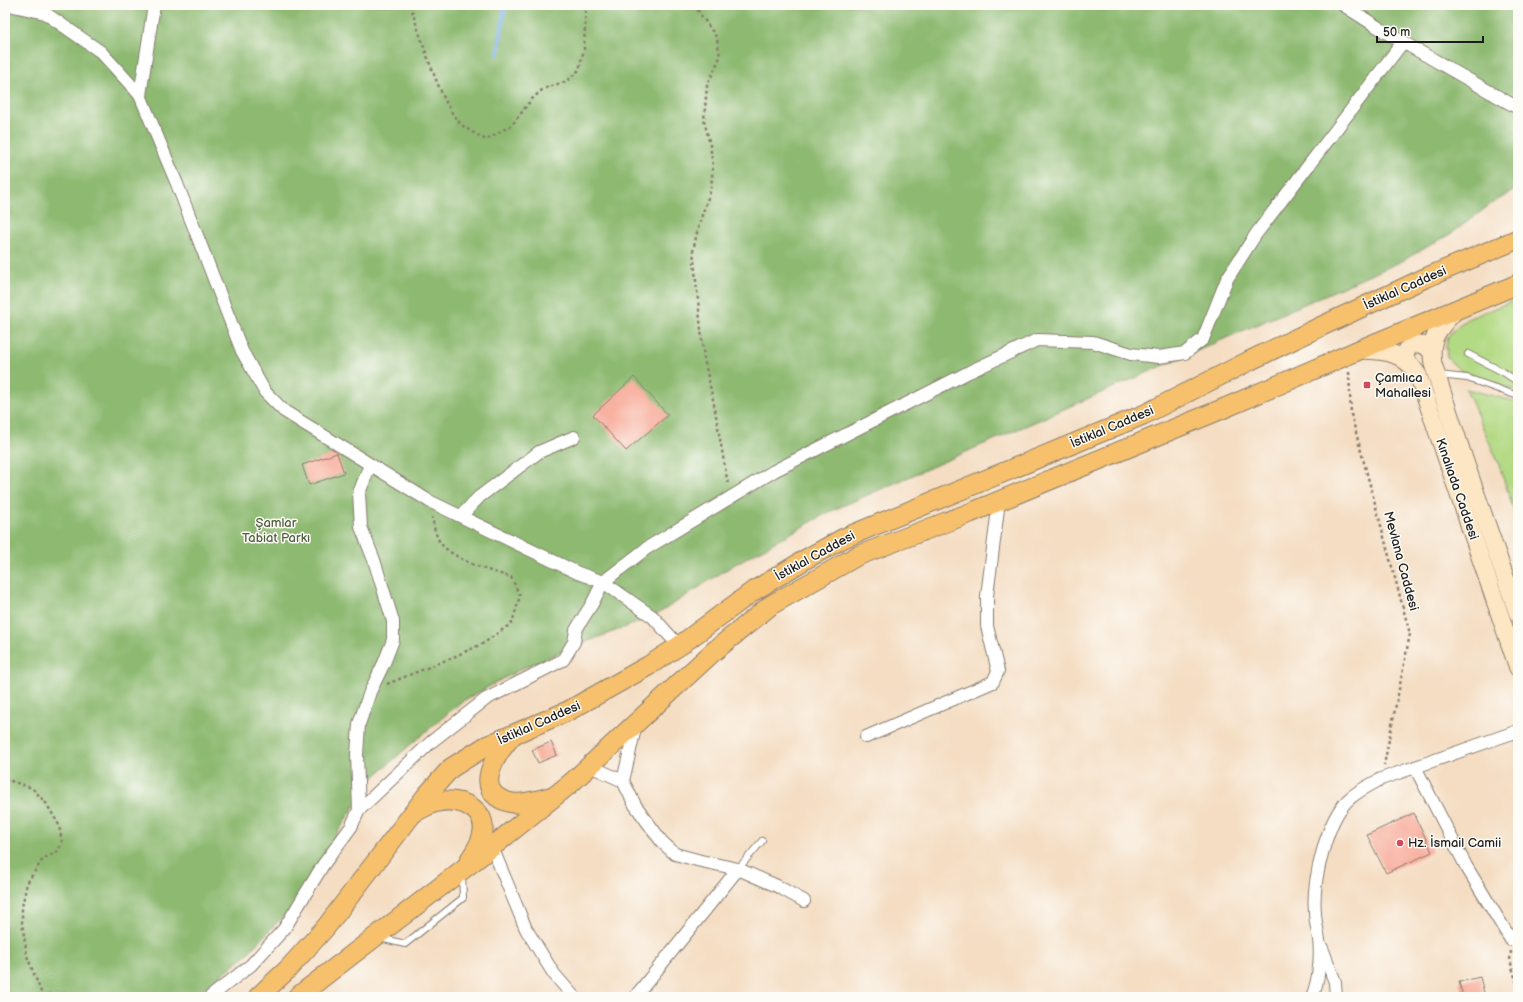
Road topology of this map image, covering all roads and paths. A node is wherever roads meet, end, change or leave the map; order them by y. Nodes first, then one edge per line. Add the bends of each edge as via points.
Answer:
1 (9, 5) edge
2 (154, 5) edge
3 (410, 5) edge
4 (586, 5) edge
5 (694, 5) edge
6 (1344, 5) edge
7 (1403, 42) junction
8 (140, 94) junction
9 (1518, 108) edge
10 (1518, 239) edge
11 (1518, 284) edge
12 (1455, 311) junction
13 (1359, 350) junction
14 (1431, 351) junction
15 (1468, 354) dead end
16 (1405, 360) junction
17 (1436, 375) junction
18 (1518, 382) edge
19 (1518, 396) edge
20 (574, 437) dead end
21 (370, 465) junction
22 (731, 497) junction
23 (429, 501) junction
24 (999, 501) junction
25 (461, 516) junction
26 (603, 582) junction
27 (1518, 614) edge
28 (679, 646) junction
29 (1518, 668) edge
30 (370, 692) junction
31 (636, 723) junction
32 (1518, 731) edge
33 (512, 736) junction
34 (866, 737) dead end
35 (590, 766) junction
36 (1415, 767) junction
37 (5, 778) edge
38 (1382, 779) junction
39 (623, 781) junction
40 (555, 796) junction
41 (359, 810) junction
42 (414, 813) junction
43 (762, 841) dead end
44 (492, 847) junction
45 (738, 869) junction
46 (462, 870) junction
47 (804, 901) dead end
48 (1511, 940) joint
49 (1319, 941) junction
50 (1517, 984) edge
51 (43, 997) edge
52 (210, 997) edge
53 (258, 997) edge
54 (297, 997) edge
55 (574, 997) edge
56 (635, 997) edge
57 (1312, 997) edge
58 (1336, 997) edge

1 - 8 street via 45,13 100,52
2 - 8 street
3 - 4 path via 447,105 462,125 486,140 512,125 543,89 567,81 579,70 584,49
5 - 22 path via 717,38 720,57 706,86 704,120 713,165 711,189 693,251 704,359
6 - 7 street
7 - 9 street
7 - 22 street via 1256,234 1227,279 1203,339 1185,353 1159,357 1132,354 1093,342 1036,340 774,471
8 - 21 street via 242,351 265,392 284,411
10 - 28 main road, İstiklal Caddesi via 1425,278 1142,415 844,538 752,592
11 - 12 main road, İstiklal Caddesi
12 - 13 main road, İstiklal Caddesi
12 - 14 main road via 1442,324
13 - 16 main road, Kınalıada Caddesi via 1386,351
13 - 24 main road, İstiklal Caddesi
13 - 38 path, Mevlana Caddesi via 1349,373 1351,414 1410,634
14 - 16 main road via 1421,344 1410,346 1406,350
14 - 17 main road, Kınalıada Caddesi
15 - 18 lane
16 - 29 main road, Kınalıada Caddesi via 1418,374
17 - 19 lane via 1467,378
17 - 27 main road, Kınalıada Caddesi
20 - 25 street via 538,452 479,497
21 - 23 street
21 - 30 street via 359,493 361,527 393,621 393,640
22 - 26 street via 647,548
23 - 25 street
23 - 30 path via 435,531 442,545 456,556 487,571 511,578 520,596 512,623 484,643
24 - 31 main road, İstiklal Caddesi via 857,556 771,605 714,652
24 - 34 street via 987,596 987,626 998,671 993,682
25 - 26 street
26 - 28 street via 653,617
26 - 41 street via 576,630 574,642 564,660 486,699 430,742
28 - 33 main road, İstiklal Caddesi via 607,690
30 - 41 street via 359,724
31 - 35 main road, İstiklal Caddesi
31 - 39 street
32 - 36 street
33 - 40 main road via 499,751 491,769 488,784 494,796 509,803 531,802
33 - 42 main road, İstiklal Caddesi via 486,746 451,768
35 - 39 street
35 - 40 main road, İstiklal Caddesi
36 - 38 street
36 - 48 street via 1466,866
37 - 51 path via 32,788 46,803 60,830 62,842 58,851 43,859 27,883 22,907 27,956
38 - 49 street via 1348,800 1335,817 1327,837 1316,883 1314,911
39 - 45 street via 635,805 662,842 675,854
40 - 44 main road, İstiklal Caddesi
41 - 52 street via 284,929 251,965
42 - 46 main road via 438,802 461,801 476,810 482,821 482,835
42 - 53 main road, İstiklal Caddesi via 326,927
43 - 45 lane
44 - 46 main road, İstiklal Caddesi
44 - 55 street via 526,929 554,974
45 - 47 street
45 - 56 street
46 - 54 main road, İstiklal Caddesi
48 - 50 path via 1510,960
49 - 57 street via 1318,968
49 - 58 street via 1335,982

